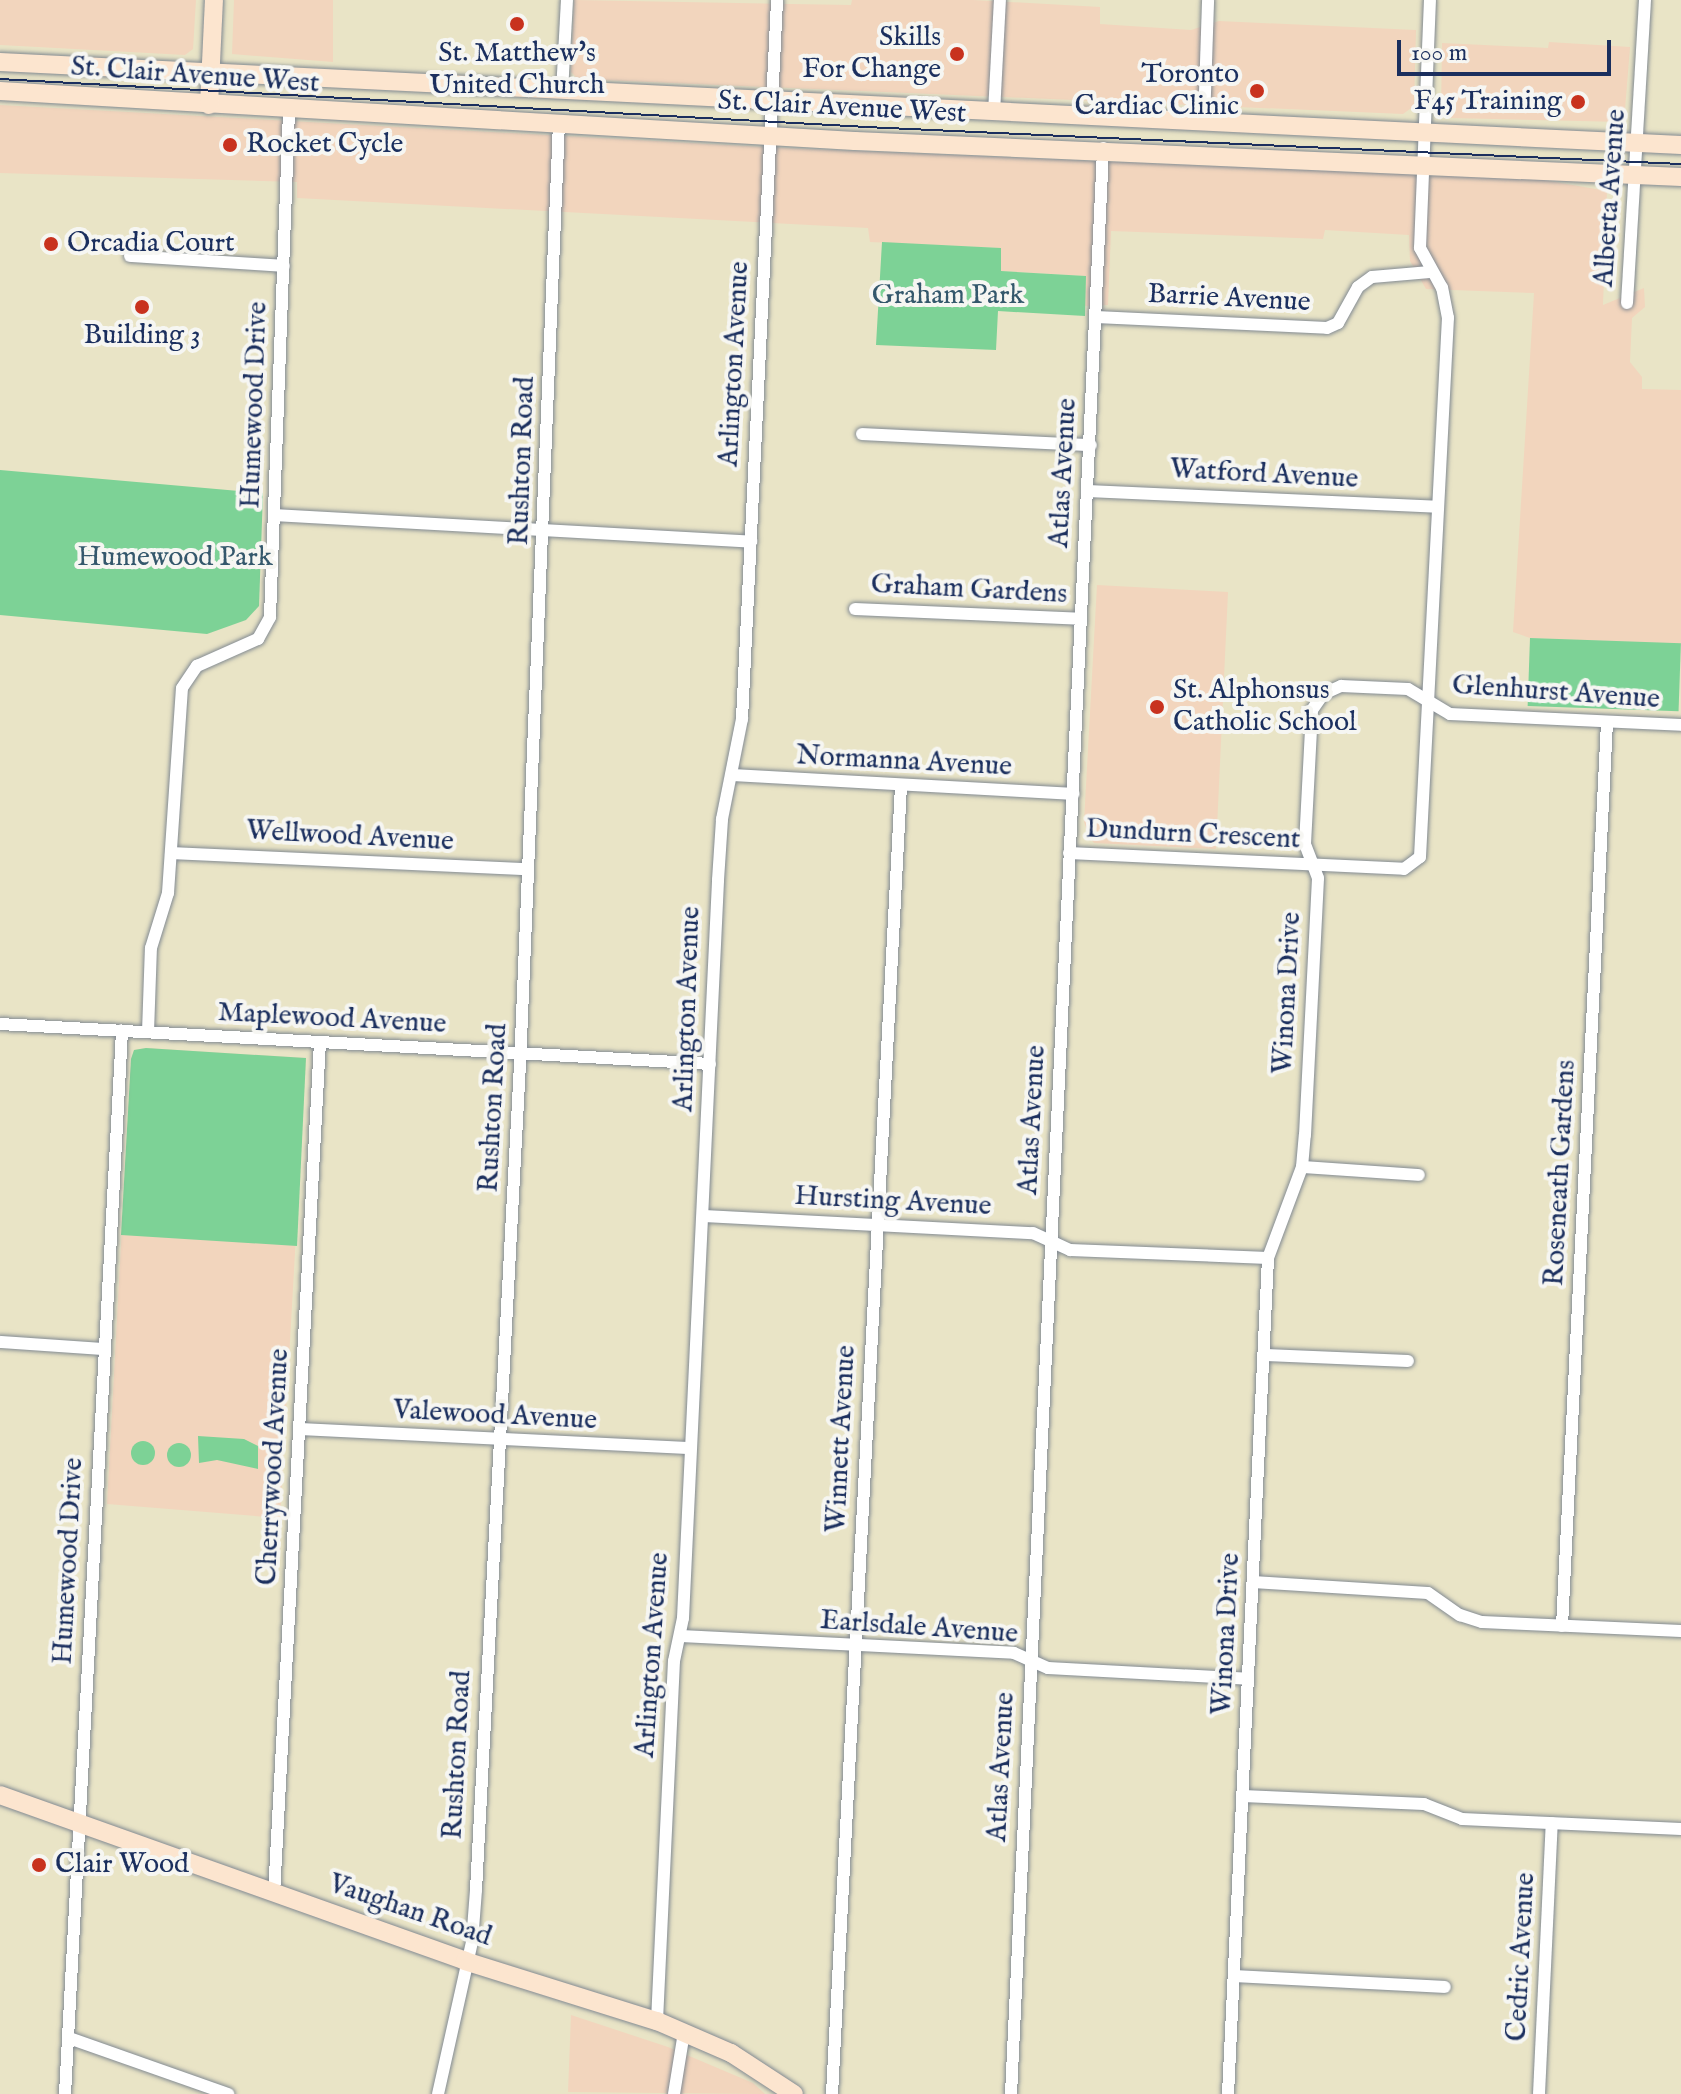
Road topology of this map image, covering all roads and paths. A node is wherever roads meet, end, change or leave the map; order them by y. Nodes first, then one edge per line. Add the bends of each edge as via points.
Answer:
1 (214, 0) edge
2 (567, 0) edge
3 (777, 0) edge
4 (1000, 0) edge
5 (1208, 0) edge
6 (1430, 0) edge
7 (1645, 0) edge
8 (0, 62) edge
9 (211, 71) junction
10 (0, 91) edge
11 (562, 92) junction
12 (774, 101) junction
13 (209, 105) junction
14 (289, 111) junction
15 (994, 113) junction
16 (559, 121) junction
17 (1204, 123) junction
18 (1424, 130) junction
19 (771, 134) junction
20 (1639, 144) junction
21 (1681, 145) edge
22 (1103, 148) junction
23 (1424, 164) junction
24 (1635, 174) junction
25 (1681, 177) edge
26 (130, 256) dead end
27 (284, 266) junction
28 (1430, 272) junction
29 (1627, 303) dead end
30 (1096, 317) junction
31 (862, 434) dead end
32 (1091, 445) junction
33 (1088, 491) junction
34 (1437, 507) junction
35 (275, 515) junction
36 (544, 530) junction
37 (751, 542) junction
38 (855, 609) dead end
39 (1080, 619) junction
40 (1430, 703) junction
41 (1607, 722) junction
42 (1681, 725) edge
43 (734, 775) junction
44 (901, 787) junction
45 (1073, 794) junction
46 (171, 853) junction
47 (1069, 853) junction
48 (1313, 865) junction
49 (527, 869) junction
50 (0, 1024) edge
51 (122, 1031) junction
52 (148, 1032) junction
53 (320, 1042) junction
54 (521, 1053) junction
55 (710, 1064) junction
56 (1302, 1167) junction
57 (1419, 1175) dead end
58 (704, 1216) junction
59 (879, 1224) junction
60 (1050, 1242) junction
61 (1268, 1258) junction
62 (0, 1342) edge
63 (104, 1349) junction
64 (1266, 1355) junction
65 (1408, 1361) dead end
66 (301, 1429) junction
67 (500, 1441) junction
68 (687, 1448) junction
69 (1253, 1582) junction
70 (1562, 1626) junction
71 (1681, 1631) edge
72 (681, 1636) junction
73 (855, 1646) junction
74 (1030, 1660) junction
75 (1248, 1679) junction
76 (0, 1795) edge
77 (1243, 1796) junction
78 (1552, 1823) junction
79 (81, 1824) junction
80 (1681, 1829) edge
81 (274, 1894) junction
82 (465, 1961) junction
83 (1235, 1976) junction
84 (1445, 1987) dead end
85 (657, 2021) junction
86 (684, 2032) junction
87 (69, 2038) junction
88 (65, 2094) edge
89 (228, 2094) edge
90 (438, 2094) edge
91 (674, 2094) edge
92 (794, 2094) edge
93 (832, 2094) edge
94 (1011, 2094) edge
95 (1228, 2094) edge
96 (1539, 2094) edge

1 - 9 main road
2 - 11 street
3 - 12 street, Arlington Avenue
4 - 15 street
5 - 17 street
6 - 18 street
7 - 20 street, Alberta Avenue
8 - 9 main road, St. Clair Avenue West
9 - 11 main road, St. Clair Avenue West
9 - 13 main road
10 - 13 main road, St. Clair Avenue West
11 - 12 main road, St. Clair Avenue West
12 - 15 main road, St. Clair Avenue West
12 - 19 street, Arlington Avenue
13 - 14 main road, St. Clair Avenue West
14 - 16 main road, St. Clair Avenue West
14 - 27 street, Humewood Drive
15 - 17 main road, St. Clair Avenue West
16 - 19 main road, St. Clair Avenue West
16 - 36 street, Rushton Road
17 - 18 main road, St. Clair Avenue West
18 - 20 main road, St. Clair Avenue West
18 - 23 street
19 - 22 main road, St. Clair Avenue West
19 - 37 street, Arlington Avenue
20 - 21 main road, St. Clair Avenue West
20 - 24 street, Alberta Avenue
22 - 23 main road, St. Clair Avenue West
22 - 30 street, Atlas Avenue
23 - 24 main road, St. Clair Avenue West
23 - 28 street via 1420,248
24 - 25 main road, St. Clair Avenue West
24 - 29 street, Alberta Avenue
26 - 27 street
27 - 35 street, Humewood Drive
28 - 30 street, Barrie Avenue via 1386,273 1365,281 1332,327
28 - 34 street via 1442,288 1448,318
30 - 32 street, Atlas Avenue
31 - 32 street
32 - 33 street, Atlas Avenue
33 - 34 street, Watford Avenue
33 - 39 street, Atlas Avenue
34 - 40 street
35 - 36 street
35 - 46 street, Humewood Drive via 269,625 258,639 197,666 182,688
36 - 37 street
36 - 49 street, Rushton Road
37 - 43 street, Arlington Avenue
38 - 39 street, Graham Gardens
39 - 45 street, Atlas Avenue
40 - 41 street, Glenhurst Avenue via 1450,714
40 - 48 street via 1423,851 1417,862 1404,869
40 - 48 street, Dundurn Crescent via 1408,689 1341,686 1318,699 1311,717 1305,844
41 - 42 street, Glenhurst Avenue
41 - 70 street, Roseneath Gardens
43 - 44 street, Normanna Avenue
43 - 55 street, Arlington Avenue via 722,819
44 - 45 street, Normanna Avenue
44 - 59 street, Winnett Avenue
45 - 47 street, Atlas Avenue
46 - 49 street, Wellwood Avenue
46 - 52 street, Humewood Drive via 168,900 151,948
47 - 48 street, Dundurn Crescent
47 - 60 street, Atlas Avenue
48 - 56 street, Winona Drive via 1318,878
49 - 54 street, Rushton Road
50 - 51 street, Maplewood Avenue
51 - 52 street, Maplewood Avenue
51 - 63 street, Humewood Drive
52 - 53 street, Maplewood Avenue
53 - 54 street, Maplewood Avenue
53 - 66 street, Cherrywood Avenue
54 - 55 street, Maplewood Avenue
54 - 67 street, Rushton Road
55 - 58 street, Arlington Avenue
56 - 57 street
56 - 61 street, Winona Drive
58 - 59 street, Hursting Avenue
58 - 68 street, Arlington Avenue
59 - 60 street, Hursting Avenue via 1033,1233
59 - 73 street, Winnett Avenue
60 - 61 street, Hursting Avenue via 1070,1250
60 - 74 street, Atlas Avenue
61 - 64 street, Winona Drive
62 - 63 street
63 - 79 street, Humewood Drive
64 - 65 street
64 - 69 street, Winona Drive
66 - 67 street, Valewood Avenue
66 - 81 street, Cherrywood Avenue
67 - 68 street, Valewood Avenue
67 - 82 street, Rushton Road via 476,1890
68 - 72 street, Arlington Avenue
69 - 70 street via 1428,1593 1475,1620
69 - 75 street, Winona Drive
70 - 71 street
72 - 73 street, Earlsdale Avenue
72 - 85 street, Arlington Avenue via 674,1661
73 - 74 street, Earlsdale Avenue via 1014,1653
73 - 93 street, Winnett Avenue
74 - 75 street, Earlsdale Avenue via 1048,1668
74 - 94 street, Atlas Avenue
75 - 77 street, Winona Drive
76 - 79 main road, Vaughan Road
77 - 78 street via 1424,1804 1458,1818
77 - 83 street, Winona Drive
78 - 80 street
78 - 96 street, Cedric Avenue
79 - 81 main road, Vaughan Road
79 - 87 street, Humewood Drive
81 - 82 main road, Vaughan Road
82 - 85 main road, Vaughan Road
82 - 90 street, Rushton Road
83 - 84 street
83 - 95 street, Winona Drive
85 - 86 main road, Vaughan Road
86 - 91 street
86 - 92 main road, Vaughan Road via 731,2053
87 - 88 street, Humewood Drive
87 - 89 street

